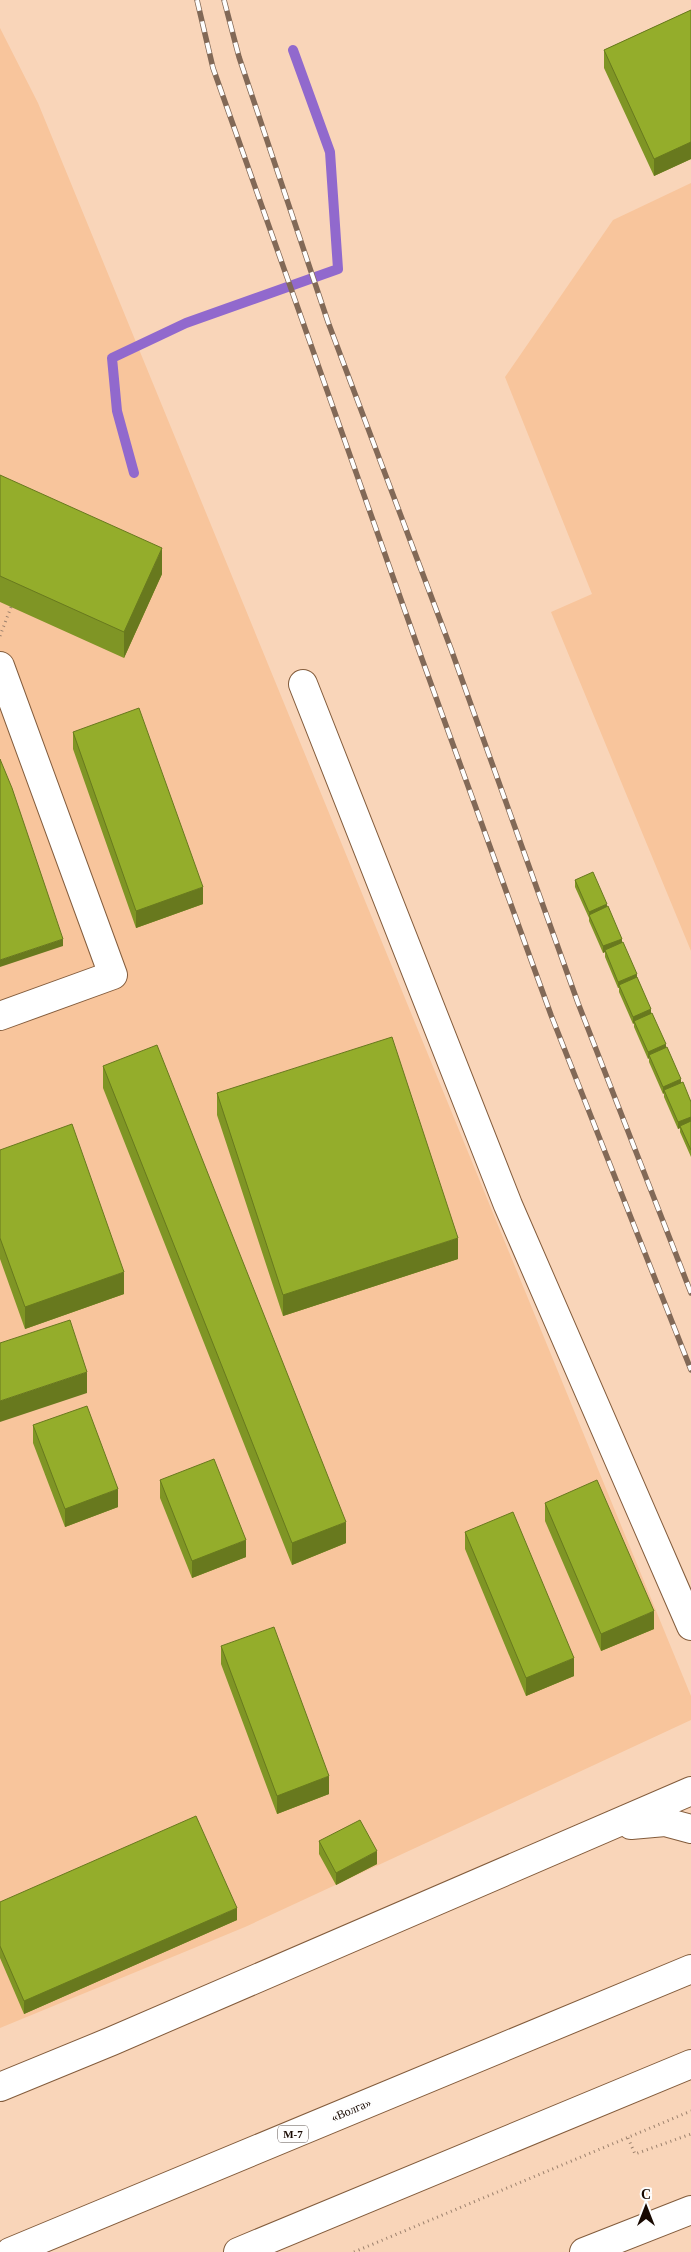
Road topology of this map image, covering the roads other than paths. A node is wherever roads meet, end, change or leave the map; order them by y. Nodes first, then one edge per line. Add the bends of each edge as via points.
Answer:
1 (0, 666) edge
2 (303, 684) dead end
3 (0, 1016) edge
4 (691, 1626) edge
5 (691, 1791) edge
6 (691, 1829) edge
7 (596, 1832) junction
8 (691, 1969) edge
9 (691, 2064) edge
10 (0, 2087) edge
11 (691, 2210) edge
12 (10, 2252) edge
13 (238, 2252) edge
14 (584, 2252) edge

1 - 3 main road via 113,975
2 - 4 main road via 508,1205
5 - 7 main road
6 - 7 main road via 665,1822 640,1823
7 - 10 main road
8 - 12 main road, «Волга» / М-7
9 - 13 main road
11 - 14 main road

